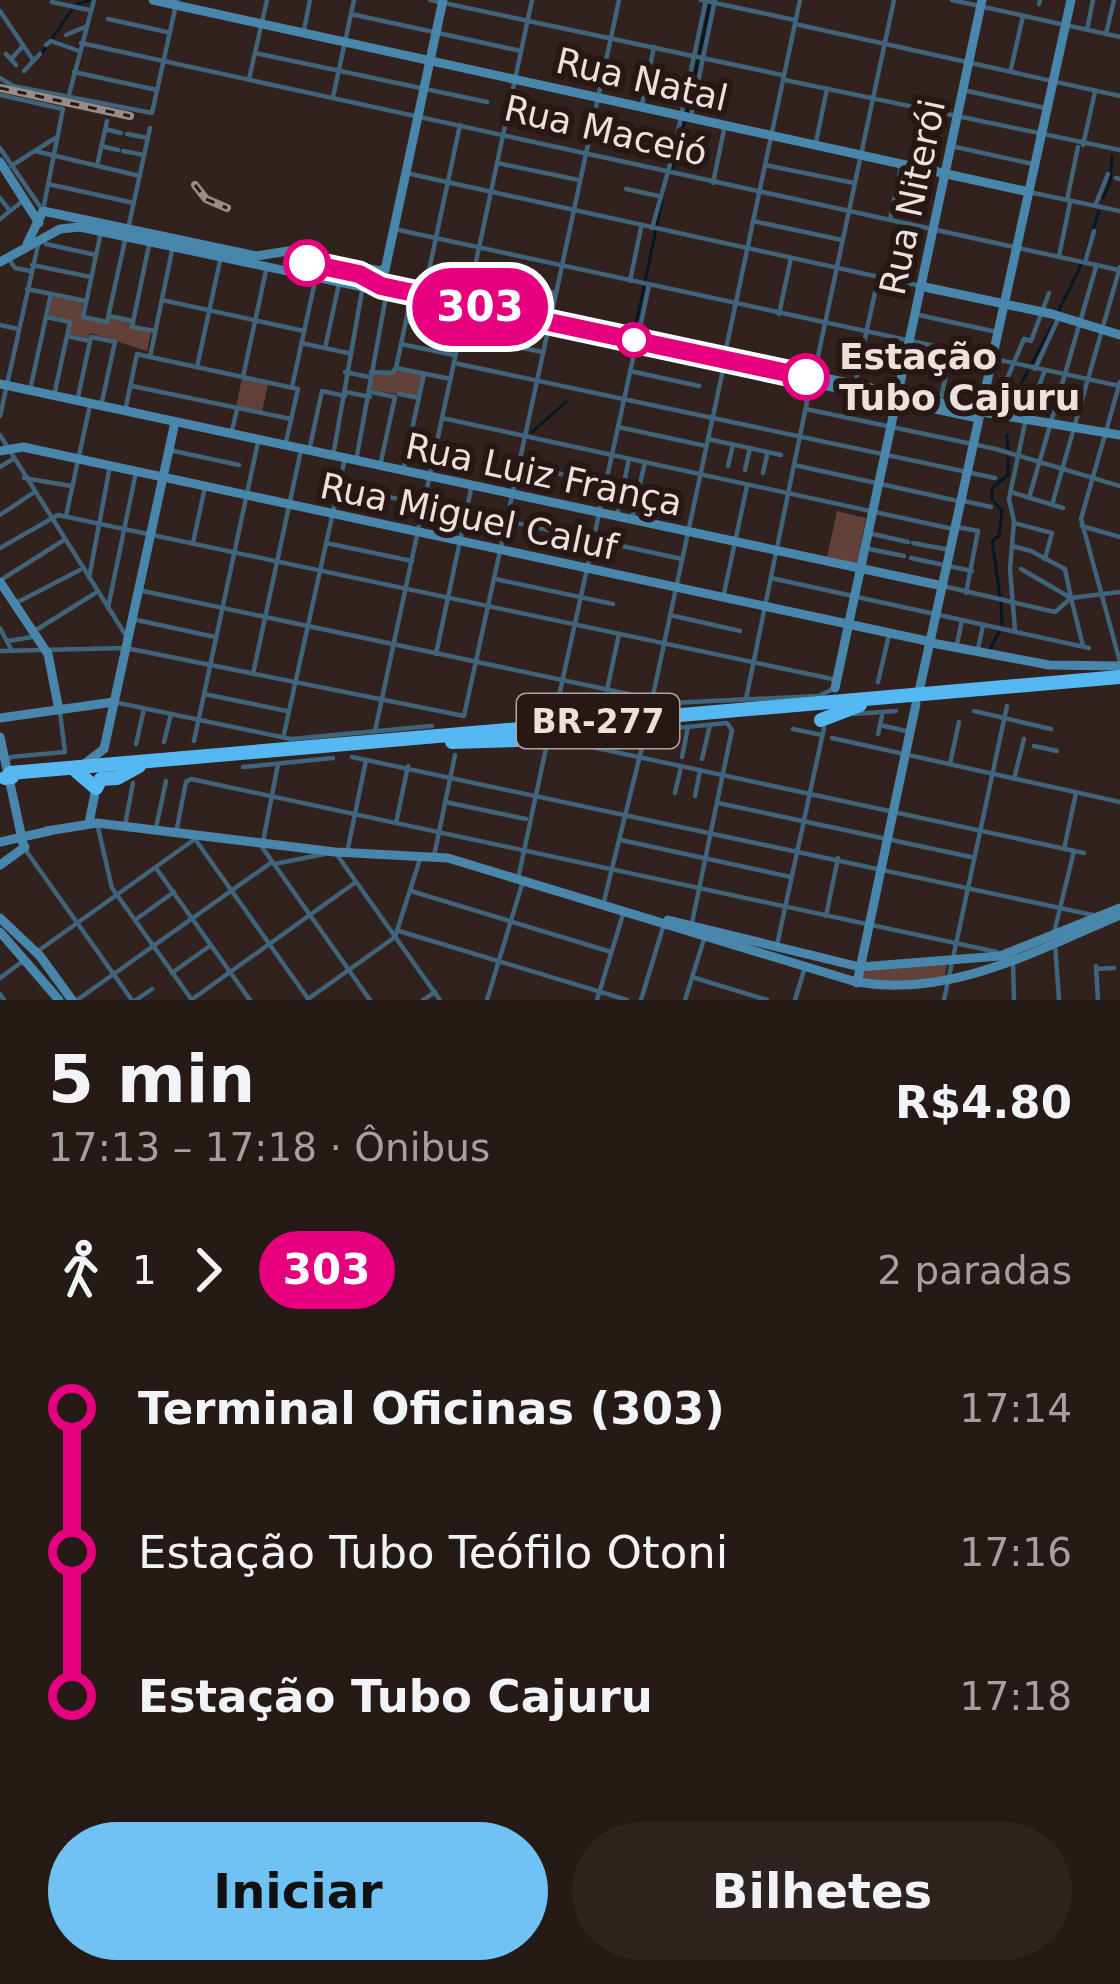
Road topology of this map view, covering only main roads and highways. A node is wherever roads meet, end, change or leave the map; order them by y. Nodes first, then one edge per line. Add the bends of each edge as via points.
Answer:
1 (153, 0) edge
2 (1071, 0) edge
3 (442, 1) edge
4 (176, 2) edge
5 (981, 3) edge
6 (430, 60) junction
7 (4, 168) edge
8 (945, 174) junction
9 (1029, 192) junction
10 (127, 233) junction
11 (37, 236) junction
12 (275, 251) junction
13 (3, 260) edge
14 (268, 266) junction
15 (364, 268) junction
16 (385, 268) junction
17 (920, 286) junction
18 (383, 288) junction
19 (467, 304) junction
20 (1005, 304) junction
21 (1120, 335) edge
22 (813, 379) junction
23 (3, 385) edge
24 (896, 397) junction
25 (980, 415) junction
26 (175, 422) junction
27 (1120, 435) edge
28 (3, 449) edge
29 (163, 477) junction
30 (860, 568) junction
31 (1, 583) edge
32 (943, 586) junction
33 (848, 625) junction
34 (930, 646) junction
35 (1120, 665) edge
36 (1113, 681) edge
37 (836, 684) junction
38 (920, 687) dead end
39 (114, 702) junction
40 (860, 702) junction
41 (814, 703) junction
42 (916, 704) dead end
43 (796, 709) junction
44 (59, 710) junction
45 (0, 718) edge
46 (590, 722) junction
47 (478, 733) junction
48 (0, 737) edge
49 (548, 739) road end
50 (450, 748) junction
51 (139, 766) junction
52 (76, 769) junction
53 (5, 770) edge
54 (96, 788) junction
55 (90, 823) junction
56 (14, 841) edge
57 (0, 865) edge
58 (623, 911) junction
59 (1120, 911) edge
60 (0, 918) edge
61 (691, 928) junction
62 (0, 932) edge
63 (1054, 939) junction
64 (775, 952) junction
65 (31, 956) junction
66 (1010, 957) junction
67 (860, 967) junction
68 (857, 982) junction
69 (54, 986) edge
70 (75, 1000) edge

1 - 4 main road, Rua Natal
2 - 9 main road
3 - 6 main road
4 - 6 main road, Rua Natal
5 - 8 main road, Rua Niterói
6 - 8 main road, Rua Natal
6 - 16 main road
7 - 11 main road
8 - 9 main road, Rua Natal
8 - 17 main road, Rua Niterói
9 - 20 main road
10 - 11 main road
10 - 11 main road via 70,226
10 - 12 main road via 257,256
10 - 14 main road
11 - 13 main road
12 - 14 main road
12 - 15 main road
14 - 18 main road
15 - 16 main road
15 - 18 main road
16 - 18 main road
17 - 20 main road
17 - 24 main road, Rua Niterói
18 - 19 main road
18 - 19 main road
19 - 22 main road
20 - 21 main road
20 - 25 main road
22 - 24 main road
22 - 24 main road
23 - 26 main road, Rua Luiz França
24 - 25 main road
24 - 25 main road
24 - 30 main road, Rua Niterói
25 - 27 main road
25 - 32 main road
26 - 29 main road
26 - 30 main road, Rua Luiz França
28 - 29 main road, Rua Miguel Caluf
29 - 33 main road, Rua Miguel Caluf
29 - 39 main road
30 - 32 main road, Rua Luiz França
30 - 33 main road, Rua Niterói
31 - 44 main road via 45,650
32 - 34 main road
33 - 34 main road, Rua Miguel Caluf
33 - 37 main road, Rua Niterói
34 - 35 main road, Rua Miguel Caluf via 1049,665
34 - 38 main road
35 - 36 highway
36 - 40 highway, BR-277
37 - 40 highway
37 - 41 highway
39 - 44 main road
39 - 52 main road via 104,749
40 - 41 highway, BR-277
40 - 43 highway, BR-277
40 - 43 highway via 827,726
41 - 46 highway, BR-277
42 - 67 main road
43 - 50 highway, BR-277
44 - 45 main road
46 - 47 highway, BR-277
46 - 47 highway via 555,716
47 - 52 highway, BR-277
48 - 53 main road
49 - 50 highway
50 - 51 highway, BR-277
51 - 52 highway, BR-277
51 - 54 highway
52 - 53 highway, BR-277
52 - 54 highway
53 - 56 main road
54 - 55 main road
55 - 56 main road
55 - 58 main road via 428,856
56 - 57 main road
58 - 61 main road
58 - 61 main road
59 - 63 main road
59 - 63 main road
60 - 65 main road
61 - 64 main road
61 - 64 main road
62 - 65 main road
63 - 66 main road
64 - 67 main road
64 - 68 main road
65 - 69 main road
66 - 67 main road
66 - 68 main road via 945,983 894,989
67 - 68 main road
69 - 70 main road

